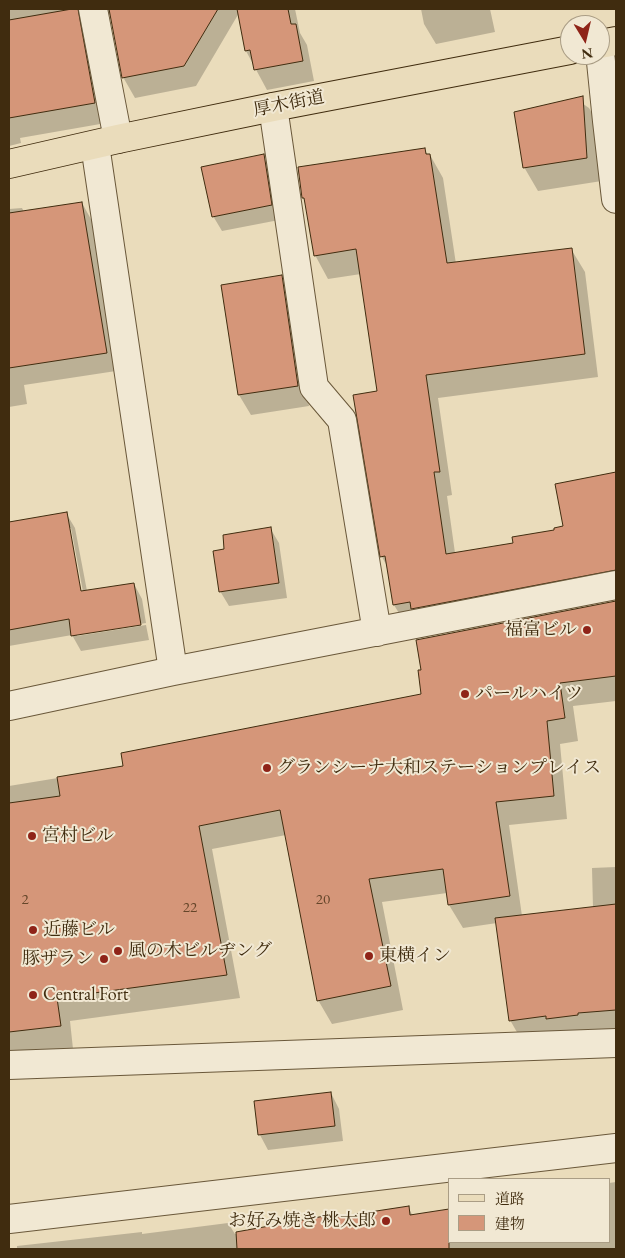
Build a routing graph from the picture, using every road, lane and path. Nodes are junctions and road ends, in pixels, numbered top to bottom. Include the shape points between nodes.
1 (93, 9) edge
2 (560, 52) edge
3 (601, 65) edge
4 (273, 107) junction
5 (107, 142) junction
6 (9, 164) edge
7 (616, 199) edge
8 (616, 586) edge
9 (377, 632) junction
10 (173, 671) junction
11 (9, 706) edge
12 (616, 1043) edge
13 (9, 1065) edge
14 (616, 1148) edge
15 (9, 1219) edge

1 - 5 street
2 - 4 main road, 厚木街道
3 - 7 street
4 - 5 main road, 厚木街道
4 - 9 street via 314,387 342,420
5 - 6 main road, 厚木街道
5 - 10 street
8 - 9 street
9 - 10 street
10 - 11 street
12 - 13 street
14 - 15 street

